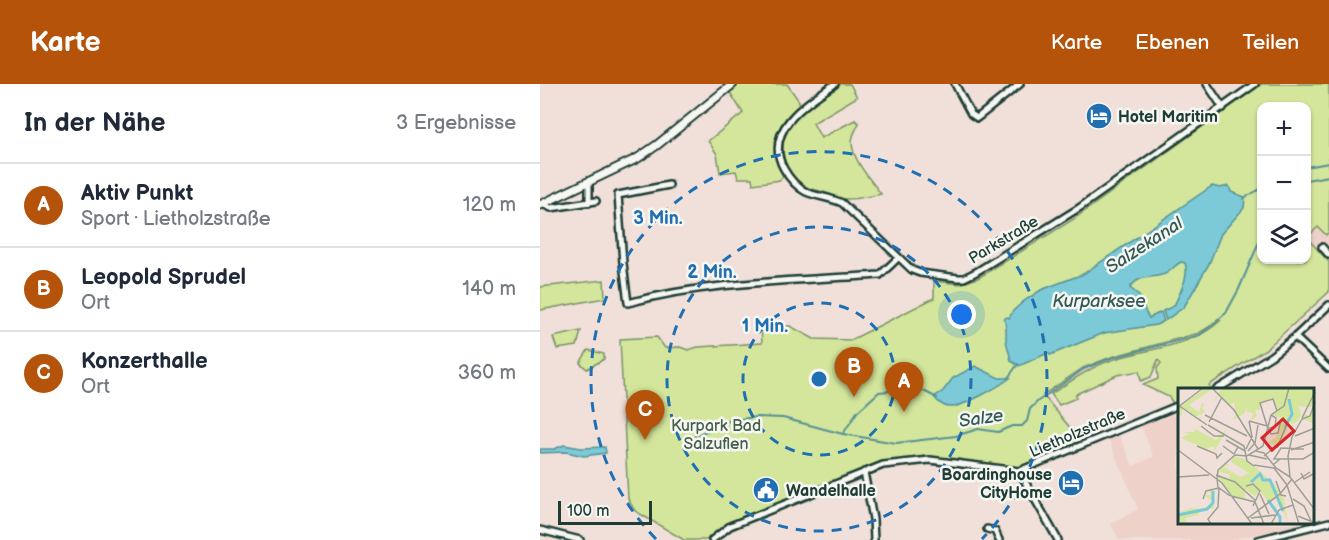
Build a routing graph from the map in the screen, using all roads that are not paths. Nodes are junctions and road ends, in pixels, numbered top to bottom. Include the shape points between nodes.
1 (733, 84) edge
2 (835, 84) edge
3 (955, 84) edge
4 (1020, 84) edge
5 (1207, 84) edge
6 (1255, 84) edge
7 (1224, 108) junction
8 (589, 182) junction
9 (669, 185) dead end
10 (596, 201) dead end
11 (589, 203) junction
12 (541, 204) edge
13 (1322, 247) dead end
14 (1329, 255) edge
15 (898, 258) junction
16 (1329, 305) edge
17 (1295, 337) junction
18 (1329, 369) edge
19 (1219, 388) edge
20 (1178, 405) edge
21 (1019, 471) junction
22 (864, 472) junction
23 (1314, 521) edge
24 (1329, 522) edge
25 (1317, 525) junction
26 (987, 529) dead end
27 (540, 530) edge
28 (580, 540) edge
29 (712, 540) edge
30 (874, 540) edge
31 (999, 540) edge
32 (1058, 540) edge
33 (1258, 540) edge

1 - 8 main road via 657,145
2 - 15 street, Parkstraße via 787,122 780,137 781,164 792,181 806,192 842,203
3 - 4 street via 977,118
5 - 7 street
6 - 7 street, Parkstraße
7 - 15 street, Parkstraße via 1079,208 968,276 951,278 920,273
8 - 11 street
8 - 12 main road
9 - 15 street via 618,195 628,303 709,287 880,275
10 - 11 street
11 - 12 street via 551,208
13 - 14 street
16 - 17 street
17 - 18 street
17 - 19 street
20 - 21 street, Lietholzstraße
21 - 22 street, Lietholzstraße via 920,460
21 - 32 street
22 - 29 street, Lietholzstraße via 730,526
22 - 30 street
23 - 25 street
24 - 25 street
25 - 33 street
26 - 31 street via 995,531
27 - 28 street

